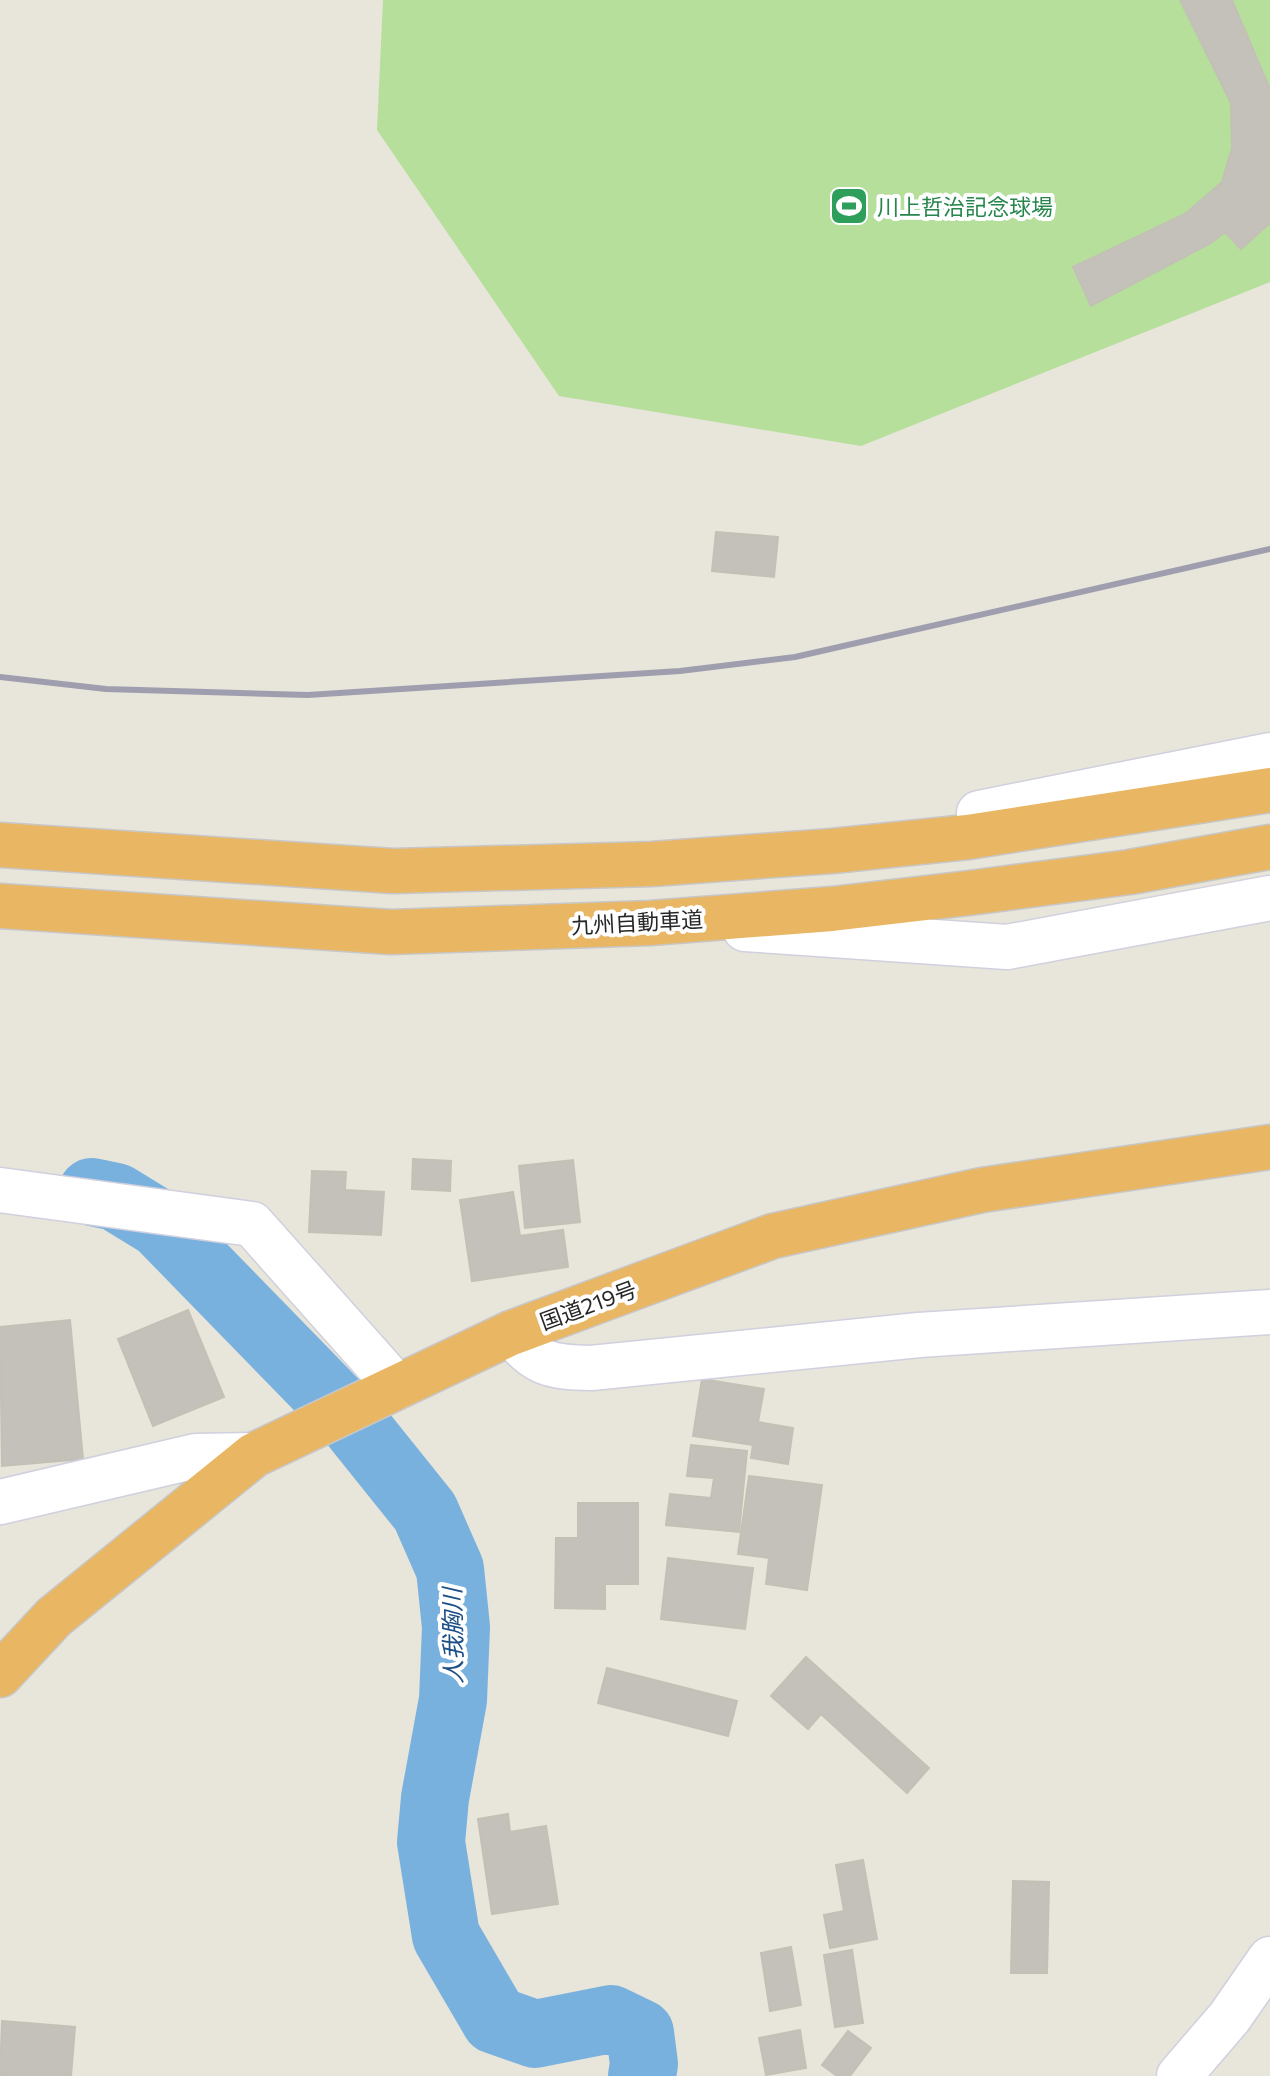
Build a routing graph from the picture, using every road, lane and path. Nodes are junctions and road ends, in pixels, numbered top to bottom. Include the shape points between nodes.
1 (1270, 755) edge
2 (1270, 790) edge
3 (0, 845) edge
4 (1270, 847) edge
5 (652, 864) junction
6 (1270, 898) edge
7 (0, 906) edge
8 (650, 923) junction
9 (1270, 1147) edge
10 (0, 1190) edge
11 (1270, 1312) edge
12 (511, 1333) junction
13 (397, 1387) junction
14 (254, 1455) junction
15 (0, 1502) edge
16 (0, 1675) edge
17 (1270, 1959) edge
18 (1179, 2076) edge

1 - 5 street via 1030,805
2 - 5 highway via 968,837
3 - 5 highway via 393,871
4 - 8 highway, 九州自動車道 via 969,893
6 - 8 street via 1007,947
7 - 8 highway, 九州自動車道 via 391,932
9 - 12 highway, 国道219号 via 982,1190 773,1236
10 - 13 street via 252,1224
11 - 12 street via 919,1335 591,1368 554,1367 529,1355
12 - 13 highway, 国道219号
13 - 14 highway, 国道219号
14 - 15 street via 196,1456
14 - 16 highway, 国道219号 via 54,1617
17 - 18 street

